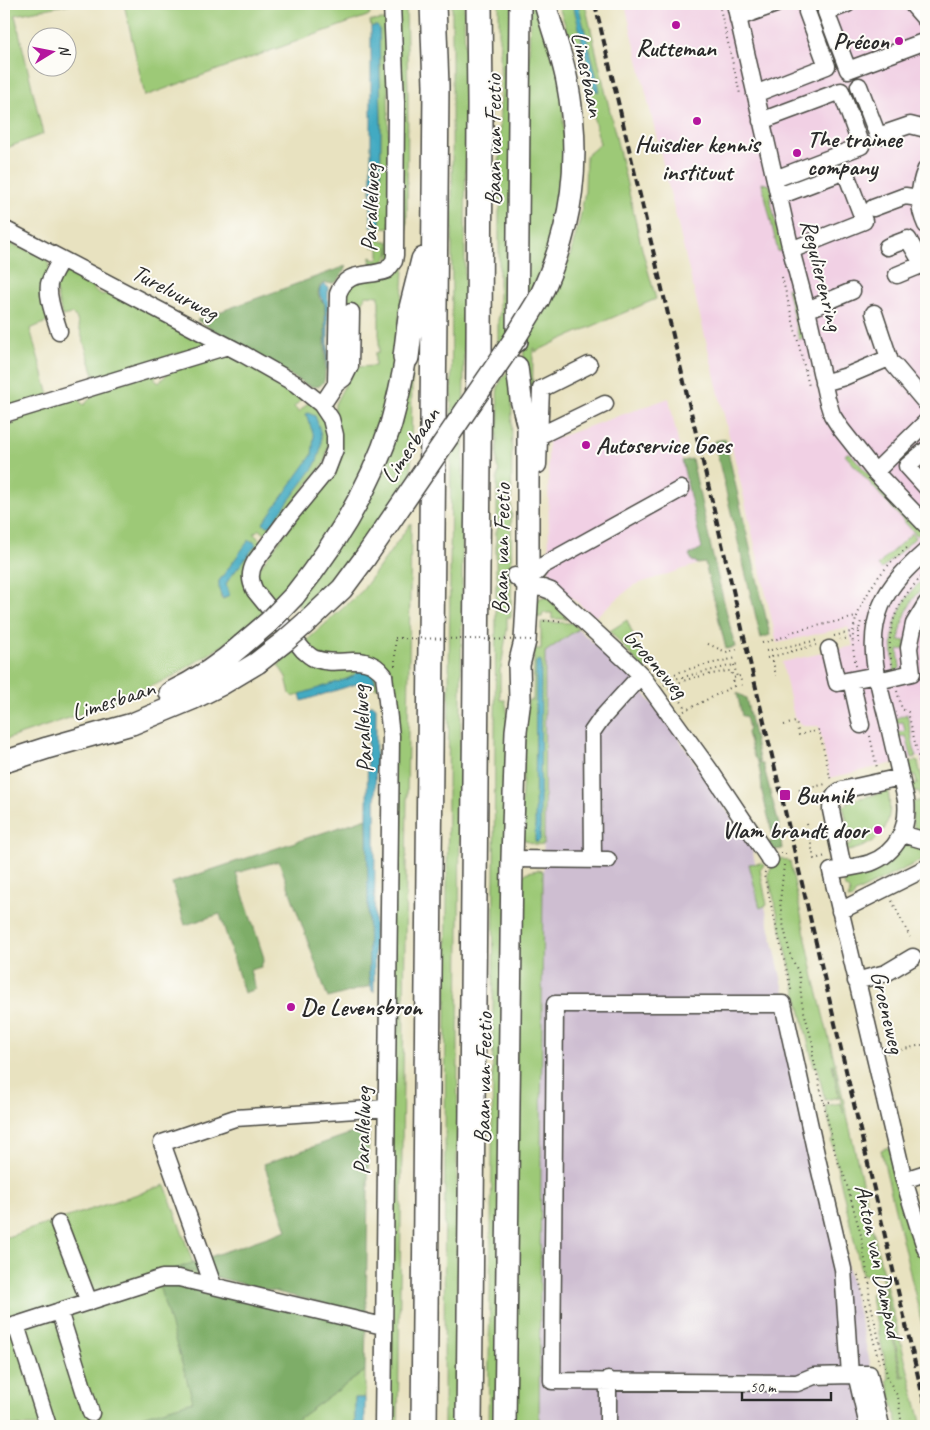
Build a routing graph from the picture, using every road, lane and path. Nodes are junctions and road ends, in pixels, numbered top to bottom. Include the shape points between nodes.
1 (392, 4) edge
2 (433, 4) edge
3 (479, 4) edge
4 (520, 4) edge
5 (545, 4) edge
6 (847, 4) edge
7 (912, 4) edge
8 (766, 6) edge
9 (736, 11) edge
10 (807, 12) dead end
11 (926, 20) edge
12 (926, 41) edge
13 (860, 86) dead end
14 (755, 94) junction
15 (761, 121) junction
16 (926, 129) edge
17 (926, 169) edge
18 (775, 179) junction
19 (779, 196) junction
20 (918, 198) junction
21 (873, 208) dead end
22 (434, 218) junction
23 (926, 224) edge
24 (4, 229) edge
25 (888, 247) dead end
26 (791, 250) junction
27 (61, 259) junction
28 (925, 264) edge
29 (897, 275) dead end
30 (852, 291) dead end
31 (807, 310) junction
32 (351, 312) dead end
33 (874, 313) dead end
34 (59, 331) dead end
35 (228, 346) junction
36 (406, 357) joint
37 (590, 365) dead end
38 (894, 365) dead end
39 (823, 383) junction
40 (336, 384) junction
41 (926, 403) edge
42 (321, 404) junction
43 (604, 404) dead end
44 (4, 414) edge
45 (926, 422) edge
46 (539, 436) junction
47 (926, 450) edge
48 (907, 466) junction
49 (881, 477) junction
50 (926, 487) edge
51 (681, 489) dead end
52 (926, 525) edge
53 (926, 552) edge
54 (529, 581) junction
55 (926, 604) edge
56 (856, 616) dead end
57 (859, 630) dead end
58 (853, 637) dead end
59 (535, 640) dead end
60 (828, 642) junction
61 (762, 643) dead end
62 (708, 644) dead end
63 (738, 649) dead end
64 (766, 651) dead end
65 (772, 656) junction
66 (736, 658) dead end
67 (767, 658) dead end
68 (738, 664) dead end
69 (734, 665) junction
70 (395, 673) dead end
71 (641, 675) junction
72 (776, 676) dead end
73 (737, 677) junction
74 (733, 678) junction
75 (878, 678) junction
76 (851, 680) junction
77 (657, 684) dead end
78 (742, 686) dead end
79 (661, 688) dead end
80 (671, 688) dead end
81 (679, 714) dead end
82 (784, 725) dead end
83 (861, 725) dead end
84 (47, 748) junction
85 (4, 762) edge
86 (901, 777) junction
87 (806, 789) dead end
88 (799, 790) dead end
89 (835, 795) junction
90 (807, 824) dead end
91 (902, 834) junction
92 (926, 841) edge
93 (786, 852) dead end
94 (512, 858) junction
95 (770, 860) dead end
96 (926, 868) edge
97 (837, 870) junction
98 (886, 888) junction
99 (840, 911) junction
100 (910, 937) dead end
101 (913, 957) dead end
102 (856, 981) junction
103 (920, 986) dead end
104 (926, 998) edge
105 (926, 1044) edge
106 (874, 1056) junction
107 (832, 1101) dead end
108 (824, 1103) junction
109 (386, 1108) junction
110 (926, 1173) edge
111 (904, 1180) junction
112 (59, 1224) dead end
113 (926, 1250) edge
114 (213, 1286) junction
115 (88, 1302) junction
116 (59, 1311) junction
117 (383, 1326) junction
118 (10, 1327) edge
119 (853, 1374) junction
120 (608, 1380) junction
121 (91, 1413) dead end
122 (48, 1426) edge
123 (383, 1426) edge
124 (424, 1426) edge
125 (469, 1426) edge
126 (506, 1426) edge
127 (608, 1426) edge
128 (868, 1426) edge
129 (881, 1426) edge
130 (902, 1426) edge

1 - 40 street, Parallelweg via 396,102 394,261 387,270 348,278 341,285 338,294
2 - 22 highway via 436,86
3 - 125 highway via 480,352
4 - 54 main road, Baan van Fectio via 517,367 528,427
5 - 84 main road, Limesbaan, bridge via 566,79 574,133 571,202 550,276 512,343 342,590 286,641 222,684 192,699 132,724
6 - 12 street via 826,12 848,70
7 - 11 street
8 - 9 street via 745,14
9 - 14 street, Regulierenring
10 - 14 street via 827,66
13 - 16 street via 878,136 910,125
14 - 15 street, Regulierenring
15 - 18 street, Regulierenring
15 - 18 street via 841,91 861,146
17 - 20 street
18 - 19 street, Regulierenring
19 - 26 street, Regulierenring
19 - 26 street via 845,171 864,221
20 - 21 street via 905,196
20 - 23 street
22 - 36 highway via 412,308
22 - 124 highway
24 - 27 street, Tureluurweg
25 - 28 street via 908,239
26 - 31 street, Regulierenring
27 - 34 street via 49,284
27 - 35 street, Tureluurweg
28 - 29 street
30 - 31 street
31 - 39 street, Regulierenring
32 - 40 street via 350,366 344,378
33 - 39 street via 889,358
35 - 42 street, Tureluurweg via 296,384
35 - 44 street
36 - 84 main road, Limesbaan, bridge via 390,424 368,481 326,554 294,596 225,661 193,683
37 - 46 street via 541,389
38 - 41 street
39 - 49 street, Regulierenring via 832,415
40 - 42 street
42 - 109 street, Parallelweg via 331,419 335,435 335,449 327,470 254,562 251,584 312,658 370,663 384,675 391,736
43 - 46 street
45 - 49 street
46 - 54 street
47 - 48 street
48 - 49 street
48 - 50 street
49 - 52 street, Regulierenring
51 - 54 street via 542,566
53 - 75 street via 897,579 880,608 873,645
54 - 71 street, Groeneweg via 551,590
54 - 94 main road, Baan van Fectio via 525,641 519,665
55 - 75 street via 914,624 908,648 912,673
56 - 61 path via 791,632
57 - 60 path
58 - 60 path
59 - 70 path, bridge via 395,638
60 - 64 path
60 - 65 path
60 - 76 street via 837,683
62 - 63 path via 726,652
65 - 67 path
65 - 72 path
66 - 77 path via 673,674
68 - 69 path
69 - 73 path
69 - 79 path via 674,679
71 - 94 street via 592,732 601,860
71 - 95 street, Groeneweg via 709,768
73 - 74 path
73 - 78 path via 740,676
74 - 80 path via 728,671 691,679
74 - 81 path via 734,686
75 - 76 street
75 - 86 street
76 - 83 street
82 - 89 path via 796,722 799,734 819,730
84 - 85 main road, Limesbaan
86 - 89 street via 842,790
86 - 91 street via 907,809
87 - 88 path
89 - 97 street, Groeneweg via 831,810
90 - 97 path via 814,859 828,856
91 - 92 street
91 - 97 street via 896,845 877,860
93 - 108 path, Anton van Dampad via 780,902 782,919 790,954 799,974 802,1004
94 - 126 main road, Baan van Fectio
96 - 98 street
97 - 99 street, Groeneweg
98 - 99 street
98 - 100 path
99 - 102 street, Groeneweg
101 - 102 street via 886,973
102 - 106 street, Groeneweg
103 - 104 path
105 - 106 path
106 - 111 street, Groeneweg
107 - 108 path
108 - 130 path, Anton van Dampad via 836,1157 861,1235 869,1296 888,1380 898,1397
109 - 114 street via 235,1118 162,1143
109 - 117 street, Parallelweg
110 - 111 street
111 - 113 street, Groeneweg
112 - 115 street
114 - 115 street via 179,1278 162,1278
114 - 117 street
115 - 116 street
116 - 118 street
116 - 121 street
117 - 123 street, Parallelweg
118 - 122 street
119 - 120 street via 814,1376 797,1383
119 - 120 street via 844,1268 783,1004 555,1004 552,1381
119 - 128 street
119 - 129 street via 869,1374
120 - 127 street

